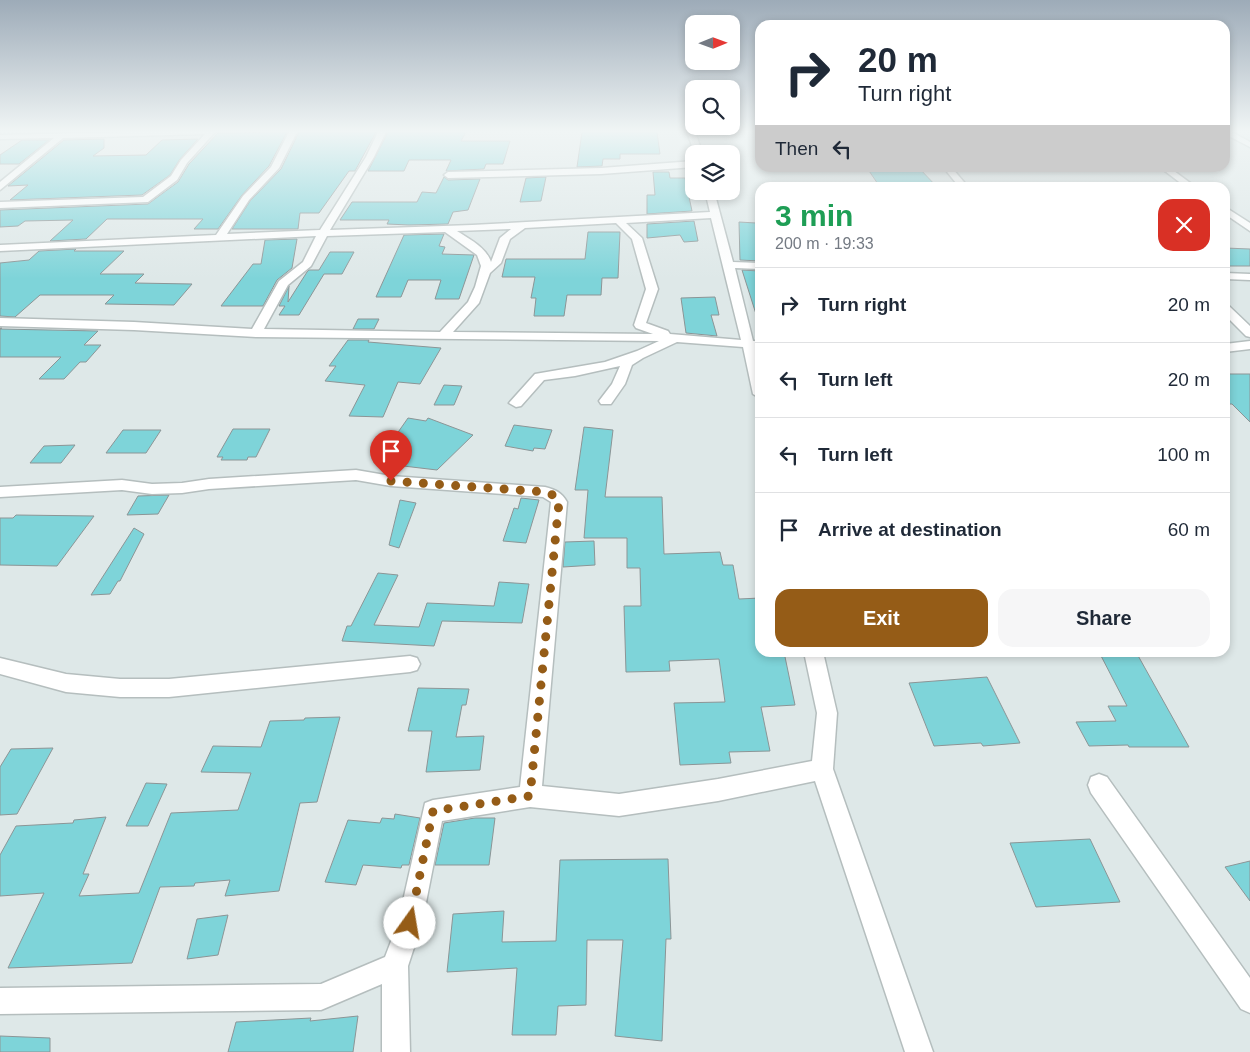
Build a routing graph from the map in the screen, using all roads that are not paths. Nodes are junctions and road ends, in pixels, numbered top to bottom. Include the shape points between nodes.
1 (170, 181) edge
2 (262, 181) edge
3 (355, 181) edge
4 (712, 200) edge
5 (0, 205) edge
6 (1230, 214) edge
7 (716, 215) junction
8 (619, 221) junction
9 (523, 225) junction
10 (1250, 228) edge
11 (447, 229) junction
12 (323, 233) junction
13 (220, 238) junction
14 (0, 248) edge
15 (727, 264) junction
16 (755, 266) edge
17 (485, 272) junction
18 (1230, 276) edge
19 (1250, 278) edge
20 (1230, 313) edge
21 (0, 322) edge
22 (256, 333) junction
23 (1250, 333) edge
24 (443, 335) junction
25 (675, 338) junction
26 (754, 344) edge
27 (1250, 345) edge
28 (1230, 347) edge
29 (640, 355) junction
30 (606, 401) dead end
31 (516, 403) dead end
32 (0, 492) edge
33 (814, 657) edge
34 (410, 664) dead end
35 (0, 666) edge
36 (822, 769) junction
37 (1099, 785) dead end
38 (530, 796) junction
39 (395, 966) junction
40 (1250, 1000) edge
41 (1, 1002) edge
42 (396, 1052) edge
43 (919, 1052) edge

1 - 5 street via 145,200
2 - 13 street via 246,198
3 - 12 street
4 - 7 street
6 - 10 street
7 - 8 street
7 - 15 street
8 - 9 street
8 - 25 street via 637,238 652,289 640,325
9 - 11 street
9 - 17 street via 505,238 496,263
11 - 12 street
11 - 17 street via 484,257
12 - 13 street
12 - 22 street via 307,264 283,283
13 - 14 street
15 - 16 street
15 - 26 street
17 - 24 street via 475,303
18 - 19 street
20 - 23 street
21 - 22 street
22 - 24 street
24 - 25 street
25 - 26 street
25 - 29 street
27 - 28 street
29 - 30 street via 627,364
29 - 31 street via 579,372 540,376
32 - 38 street via 122,486 182,488 356,475 391,481 546,492 555,496 559,502
33 - 36 street via 827,713
34 - 35 street via 169,688 66,683
36 - 38 street via 718,790 619,805
36 - 43 street
37 - 40 street
38 - 39 street via 433,811 410,923
39 - 41 street via 321,997
39 - 42 street

